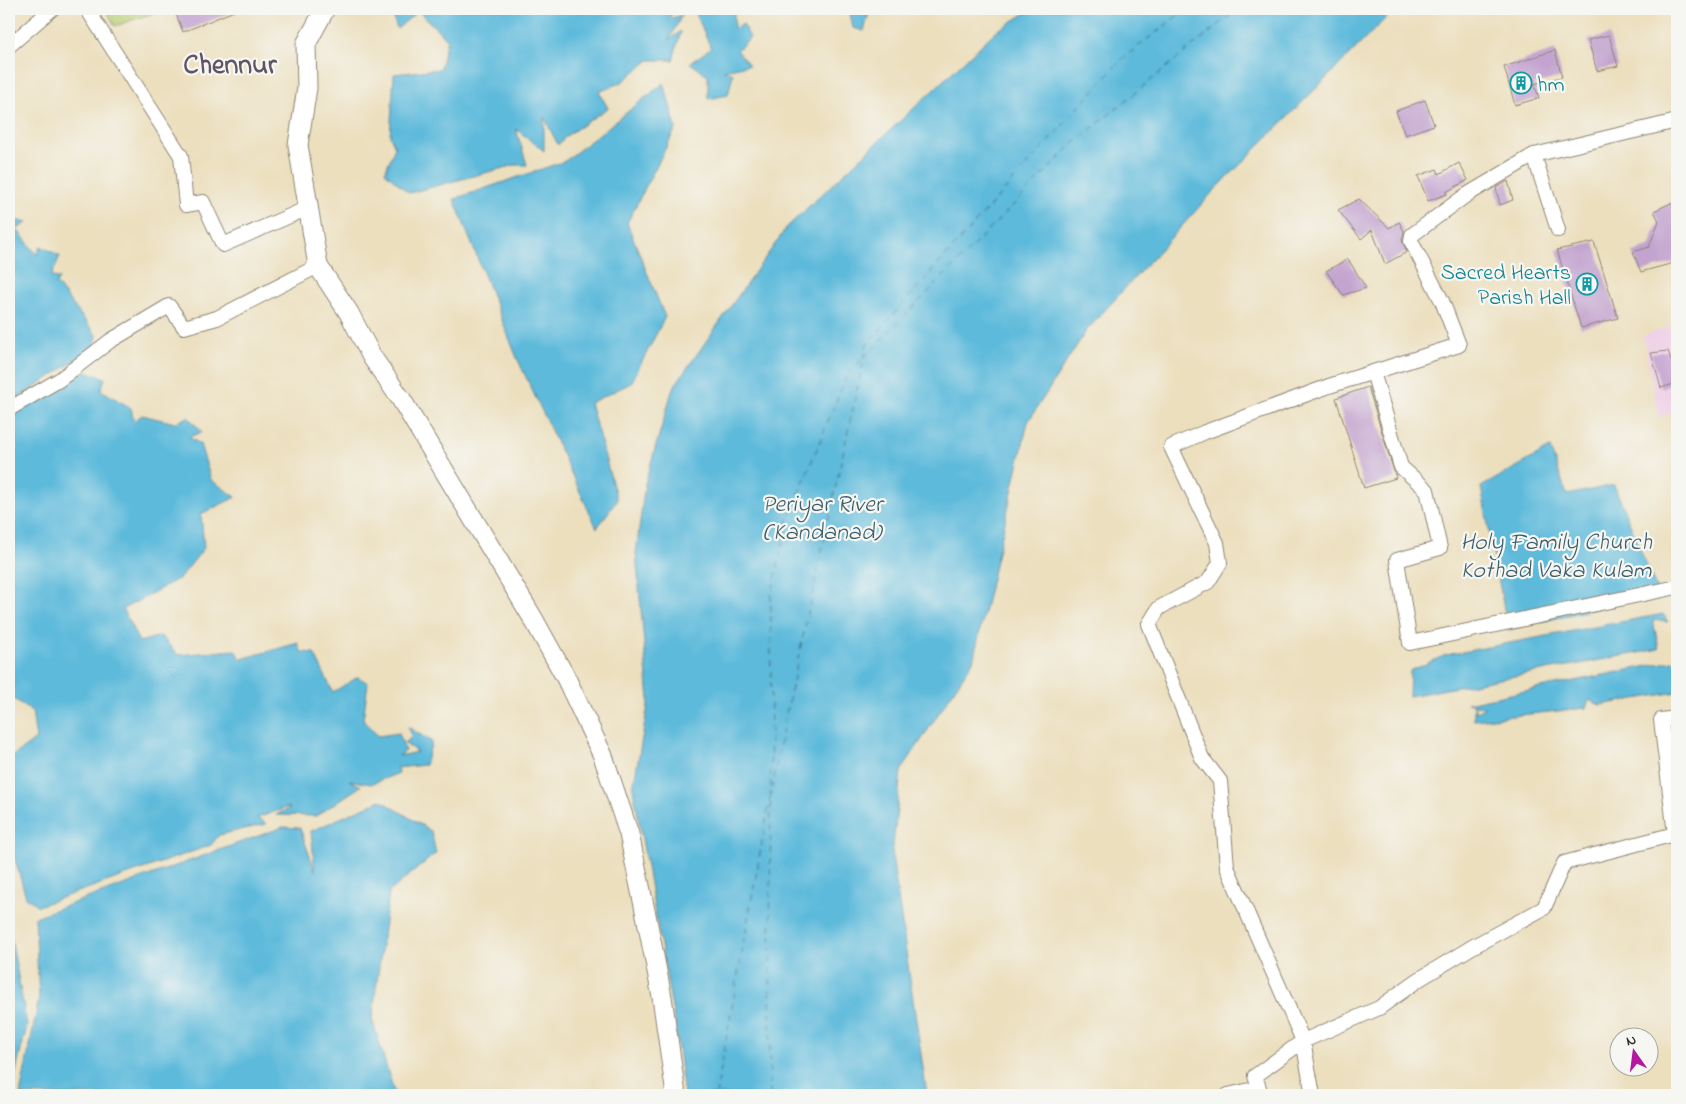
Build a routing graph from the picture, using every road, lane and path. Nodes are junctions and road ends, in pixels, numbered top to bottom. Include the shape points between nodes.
1 (52, 9) edge
2 (87, 9) edge
3 (325, 9) edge
4 (9, 46) edge
5 (1677, 121) edge
6 (1534, 155) junction
7 (308, 208) junction
8 (1558, 230) dead end
9 (318, 266) junction
10 (1373, 372) junction
11 (9, 409) edge
12 (1677, 587) edge
13 (1677, 718) edge
14 (1303, 1040) junction
15 (676, 1095) edge
16 (1228, 1095) edge
17 (1314, 1095) edge

1 - 4 street
2 - 7 street via 181,156 186,204 203,202 223,245
3 - 7 street via 306,44 307,88 298,146
5 - 6 street
6 - 8 street
6 - 10 street via 1465,196 1412,235 1411,241 1442,301 1459,345
7 - 9 street
9 - 11 street via 217,318 184,327 168,306 110,341 59,380
9 - 15 street via 534,620 603,756 629,834 662,997
10 - 12 street via 1401,467 1427,490 1440,548 1397,560 1410,643
10 - 14 street via 1171,447 1217,543 1220,563 1208,582 1158,608 1150,624 1202,758 1220,781 1226,867
13 - 14 street via 1660,720 1675,834 1564,863 1544,908 1456,956 1379,1008
14 - 16 street via 1255,1076 1259,1088
14 - 17 street

